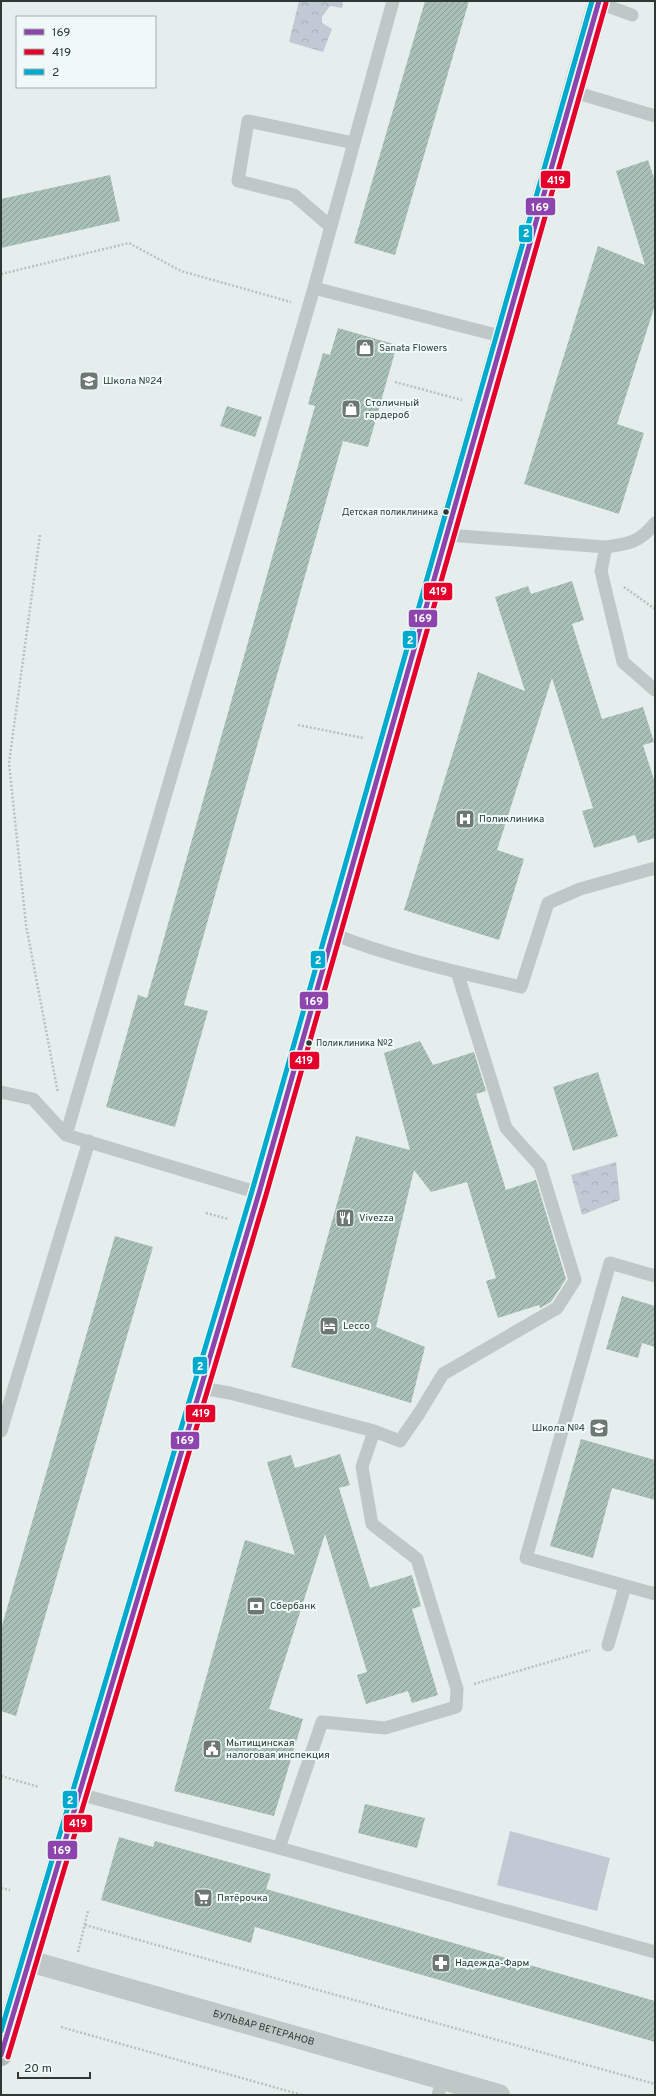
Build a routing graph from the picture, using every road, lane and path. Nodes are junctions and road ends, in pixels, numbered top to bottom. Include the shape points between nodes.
1 (393, 1) edge
2 (599, 2) edge
3 (632, 15) dead end
4 (574, 92) junction
5 (655, 116) edge
6 (354, 143) junction
7 (331, 227) junction
8 (1, 274) edge
9 (314, 288) junction
10 (309, 306) junction
11 (504, 337) junction
12 (395, 382) dead end
13 (463, 400) dead end
14 (655, 523) edge
15 (40, 535) dead end
16 (447, 535) junction
17 (650, 537) edge
18 (606, 547) junction
19 (601, 571) junction
20 (655, 608) edge
21 (655, 690) edge
22 (298, 725) dead end
23 (362, 738) dead end
24 (655, 868) edge
25 (333, 934) junction
26 (457, 972) junction
27 (1, 1092) edge
28 (59, 1096) dead end
29 (66, 1135) junction
30 (89, 1141) junction
31 (259, 1194) junction
32 (206, 1213) dead end
33 (228, 1219) dead end
34 (655, 1276) edge
35 (201, 1388) junction
36 (1, 1430) edge
37 (374, 1431) junction
38 (625, 1586) junction
39 (655, 1594) edge
40 (608, 1645) joint
41 (457, 1690) junction
42 (1, 1776) edge
43 (39, 1788) dead end
44 (79, 1794) junction
45 (279, 1848) junction
46 (1, 1888) edge
47 (10, 1890) dead end
48 (85, 1925) dead end
49 (655, 1952) edge
50 (29, 1961) junction
51 (61, 2027) dead end
52 (1, 2055) edge
53 (655, 2084) edge
54 (440, 2087) edge
55 (302, 2095) edge
56 (499, 2095) edge

1 - 6 lane
2 - 3 lane
2 - 4 street
4 - 5 lane
4 - 11 street
6 - 7 lane
6 - 7 lane via 248,120 238,181 294,195
7 - 9 lane
8 - 10 path via 129,243 181,271
9 - 10 lane
9 - 11 lane
10 - 29 lane
11 - 16 street
12 - 13 path
14 - 17 lane
15 - 28 path via 9,763 26,925
16 - 18 lane
16 - 25 street
17 - 18 lane
18 - 19 lane
19 - 20 path
19 - 21 lane via 623,662
22 - 23 path
24 - 26 lane via 580,889 548,903 521,987
25 - 26 lane via 358,944
25 - 31 street
26 - 37 lane via 506,1128 540,1166 575,1280 557,1308 443,1374 400,1441
27 - 29 lane via 33,1099
29 - 30 lane
30 - 31 lane
30 - 36 lane
31 - 35 street
32 - 33 path
34 - 38 lane via 610,1263 526,1558
35 - 37 lane via 230,1393
35 - 44 street
37 - 41 lane via 362,1467 372,1524 417,1559
38 - 39 lane
38 - 40 lane
40 - 41 path via 499,1675
41 - 45 lane via 456,1707 385,1728 322,1722
42 - 43 path
44 - 45 lane
44 - 50 street
45 - 49 lane
46 - 47 path
48 - 53 path
50 - 52 street
50 - 54 street, БУЛЬВАР ВЕТЕРАНОВ
51 - 55 path
54 - 56 street, БУЛЬВАР ВЕТЕРАНОВ

